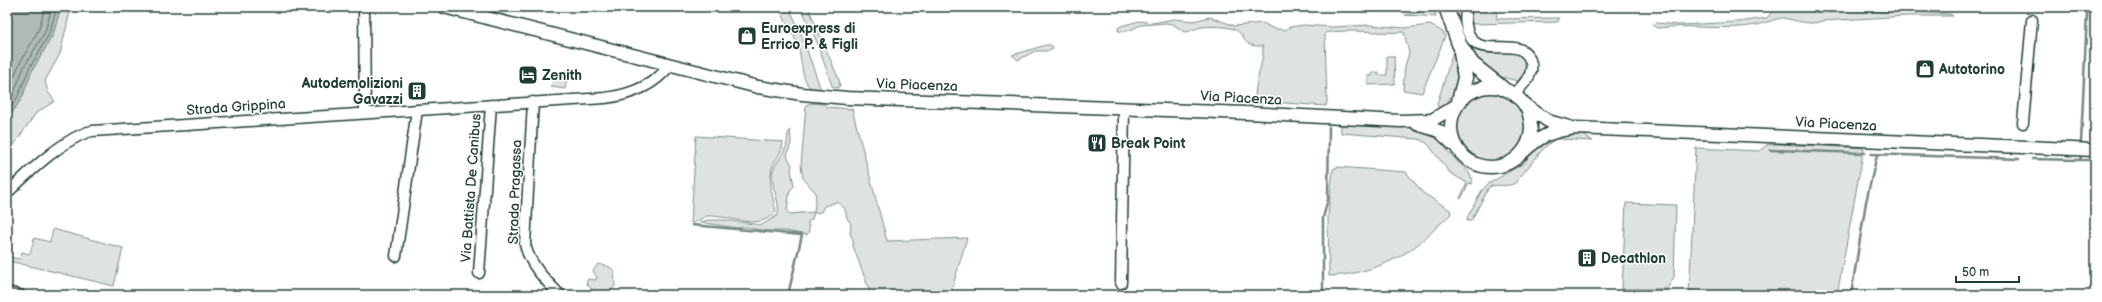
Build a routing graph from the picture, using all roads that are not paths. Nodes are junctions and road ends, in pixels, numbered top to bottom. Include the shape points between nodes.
1 (364, 7) edge
2 (444, 7) edge
3 (1467, 7) edge
4 (1445, 9) edge
5 (2032, 20) dead end
6 (1457, 39) junction
7 (670, 65) junction
8 (1508, 91) junction
9 (533, 102) junction
10 (1458, 103) junction
11 (491, 105) junction
12 (1525, 105) junction
13 (1124, 109) junction
14 (416, 110) junction
15 (365, 113) junction
16 (1400, 121) junction
17 (2023, 123) dead end
18 (1576, 128) junction
19 (1455, 146) junction
20 (2095, 150) edge
21 (1521, 154) junction
22 (7, 193) edge
23 (396, 256) dead end
24 (479, 273) dead end
25 (1121, 282) dead end
26 (7, 292) edge
27 (20, 295) edge
28 (560, 295) edge

1 - 15 street
2 - 7 main road, Via Piacenza
3 - 8 street via 1464,16 1466,23 1470,35 1478,45 1521,50 1530,58 1531,74
4 - 6 highway
5 - 17 street
6 - 8 highway via 1478,71
6 - 10 highway via 1465,78
7 - 9 street, Strada Grippina via 653,81 623,96
7 - 13 main road, Via Piacenza via 758,87 802,94
8 - 10 main road via 1490,86 1479,88 1468,93
8 - 12 main road
9 - 11 street, Strada Grippina
9 - 28 street, Strada Pragassa via 524,244 534,264
10 - 16 main road, Via Piacenza via 1432,120
10 - 19 main road via 1450,125
11 - 14 street, Strada Grippina
11 - 24 street, Via Battista De Canibus
12 - 18 main road via 1548,121
12 - 21 main road via 1531,126 1529,141
13 - 16 main road, Via Piacenza
13 - 25 street
14 - 15 street, Strada Grippina
14 - 23 street
15 - 22 street, Strada Grippina via 92,130 80,134 62,146
16 - 19 main road, Via Piacenza via 1431,128 1443,134
18 - 20 main road, Via Piacenza
18 - 21 main road via 1549,133
19 - 21 main road via 1469,162 1488,167 1507,164
26 - 27 street

